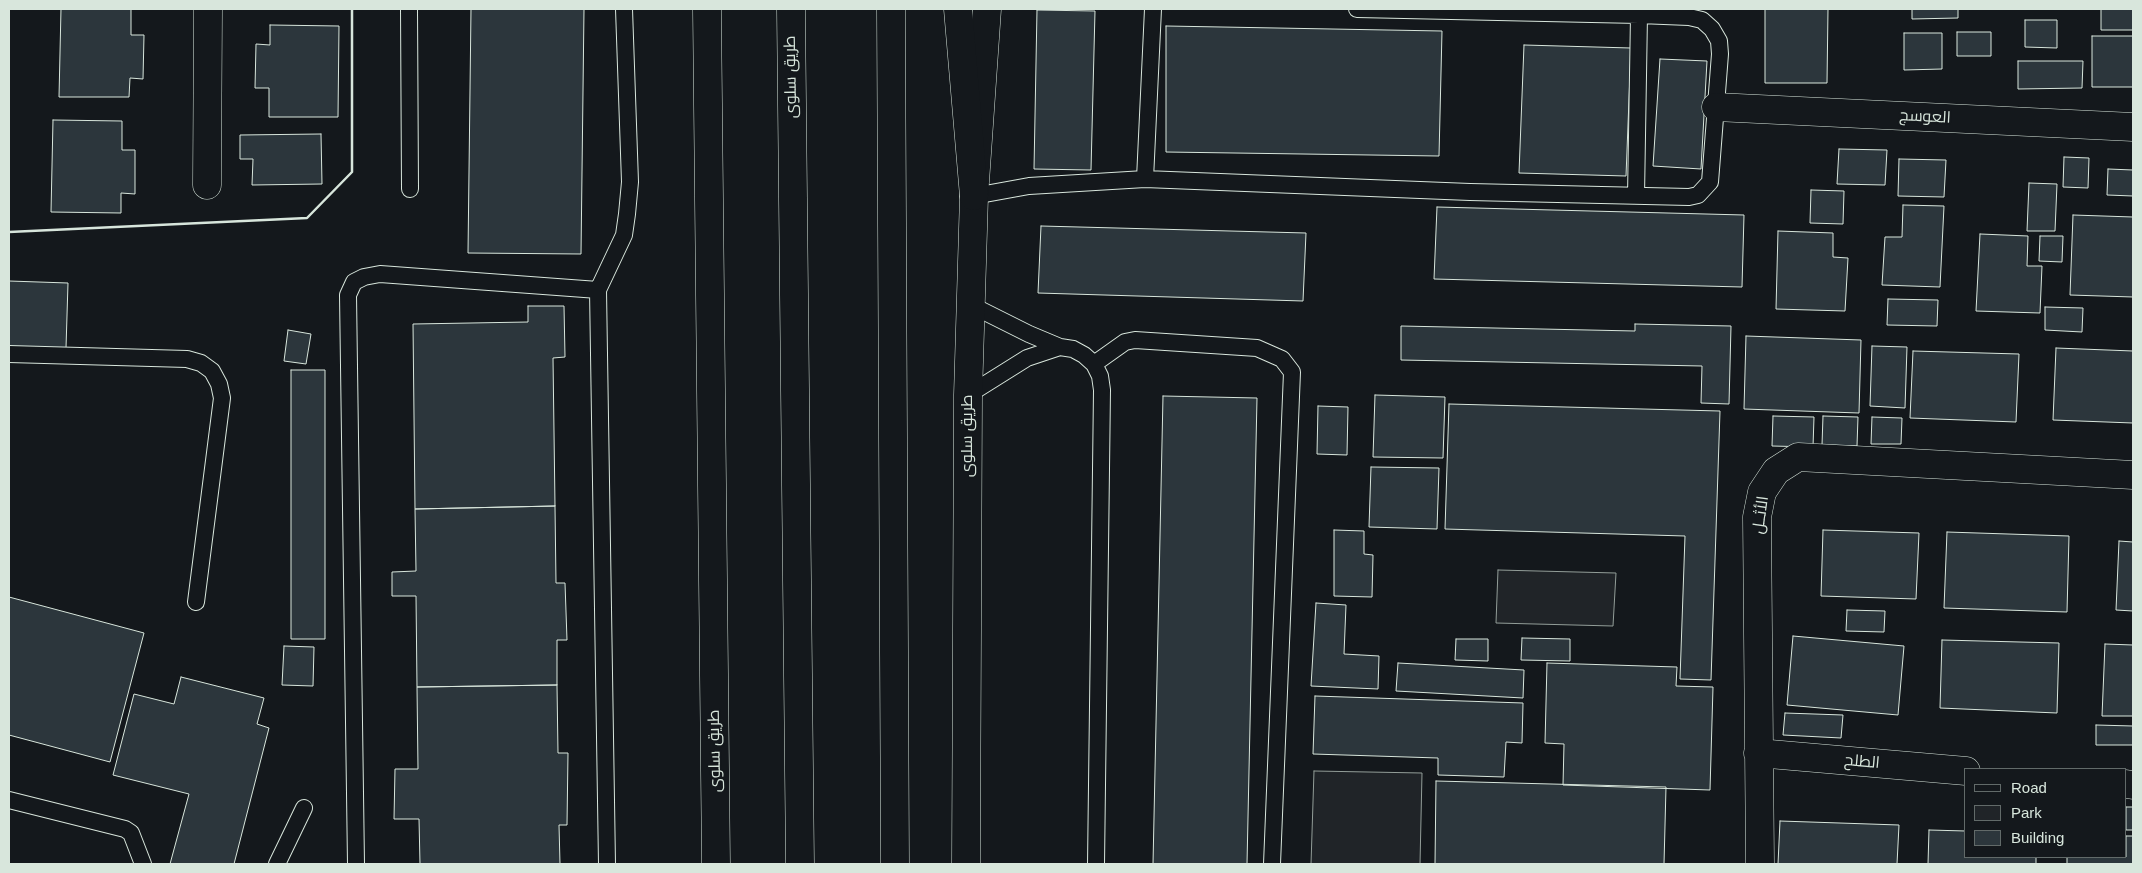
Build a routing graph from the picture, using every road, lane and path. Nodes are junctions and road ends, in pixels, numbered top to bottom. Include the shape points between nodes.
1 (208, 9) edge
2 (410, 9) edge
3 (624, 9) edge
4 (708, 9) edge
5 (790, 9) edge
6 (891, 9) edge
7 (958, 9) edge
8 (986, 9) edge
9 (1153, 9) edge
10 (1357, 9) edge
11 (1639, 15) junction
12 (1716, 108) junction
13 (2133, 126) edge
14 (1145, 179) junction
15 (206, 185) dead end
16 (410, 189) dead end
17 (974, 196) junction
18 (1636, 196) junction
19 (598, 290) junction
20 (971, 305) junction
21 (1060, 347) junction
22 (9, 354) edge
23 (1094, 364) junction
24 (968, 395) junction
25 (2133, 475) edge
26 (196, 602) dead end
27 (1758, 753) junction
28 (1964, 770) edge
29 (9, 800) edge
30 (304, 808) dead end
31 (143, 864) edge
32 (277, 864) edge
33 (356, 864) edge
34 (608, 864) edge
35 (716, 864) edge
36 (800, 864) edge
37 (895, 864) edge
38 (966, 864) edge
39 (1096, 864) edge
40 (1272, 864) edge
41 (1760, 864) edge

1 - 15 main road
2 - 16 lane
3 - 19 lane via 630,182 624,235
4 - 35 main road, طريق سلوى
5 - 36 main road, طريق سلوى
6 - 37 main road
7 - 17 main road
8 - 17 main road, طريق سلوى
9 - 14 lane
10 - 11 lane
11 - 12 lane via 1689,17 1702,20 1712,28 1719,41 1720,54
11 - 18 lane
12 - 13 main road, العوسج
12 - 18 lane via 1712,173 1705,189 1690,197
14 - 17 lane via 1029,186
14 - 18 lane
17 - 20 main road, طريق سلوى
19 - 33 lane via 380,274 354,282 348,295
19 - 34 lane
20 - 21 lane
20 - 24 main road, طريق سلوى
21 - 23 lane via 1072,348
21 - 24 lane via 1028,358
22 - 26 lane via 187,358 212,371 222,398
23 - 39 lane via 1102,390
23 - 40 lane via 1125,342 1135,340 1257,348 1282,358 1292,372
24 - 38 main road, طريق سلوى
25 - 27 main road, الأثــل via 1798,457 1776,471 1762,492 1757,517
27 - 28 main road, الطلح
27 - 41 main road, الأثــل
29 - 31 lane via 126,829
30 - 32 lane

